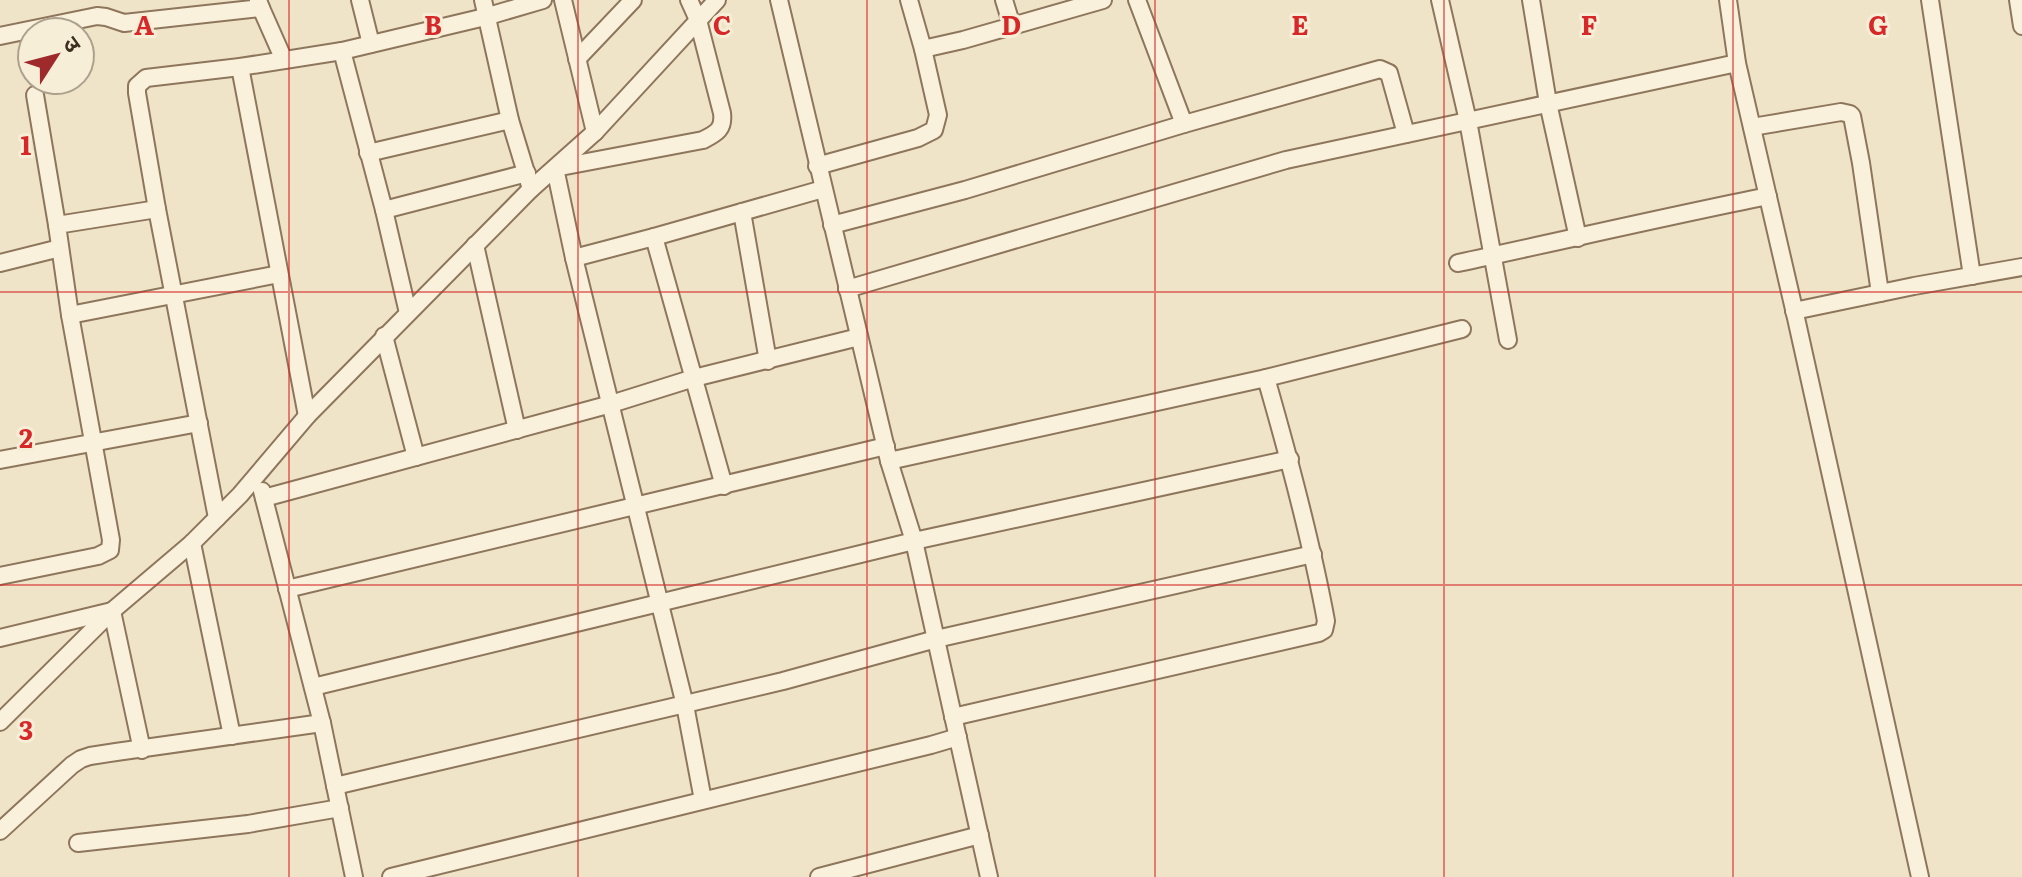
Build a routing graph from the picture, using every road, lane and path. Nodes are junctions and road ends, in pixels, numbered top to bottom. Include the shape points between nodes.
1 (360, 0) edge
2 (543, 0) edge
3 (563, 0) edge
4 (633, 0) edge
5 (689, 0) edge
6 (717, 0) edge
7 (779, 0) edge
8 (909, 0) edge
9 (1004, 0) edge
10 (1137, 0) edge
11 (1440, 0) edge
12 (1531, 0) edge
13 (1728, 0) edge
14 (1930, 0) edge
15 (2018, 0) edge
16 (1097, 1) edge
17 (259, 4) edge
18 (484, 8) edge
19 (698, 20) junction
20 (1012, 26) junction
21 (2022, 26) edge
22 (0, 36) edge
23 (371, 44) junction
24 (923, 49) junction
25 (342, 51) junction
26 (577, 59) junction
27 (284, 60) junction
28 (1737, 63) junction
29 (240, 67) junction
30 (35, 96) edge
31 (1548, 103) junction
32 (510, 120) junction
33 (1468, 121) junction
34 (1184, 124) junction
35 (1752, 127) junction
36 (595, 132) junction
37 (1406, 134) junction
38 (368, 153) junction
39 (817, 166) junction
40 (555, 168) junction
41 (529, 181) junction
42 (823, 189) junction
43 (1768, 196) junction
44 (157, 209) junction
45 (384, 210) junction
46 (742, 212) junction
47 (57, 225) junction
48 (832, 225) junction
49 (654, 237) junction
50 (1578, 238) junction
51 (475, 245) junction
52 (60, 248) junction
53 (1492, 256) junction
54 (574, 258) junction
55 (0, 263) edge
56 (1458, 263) dead end
57 (2022, 267) edge
58 (279, 274) junction
59 (1972, 276) junction
60 (847, 289) junction
61 (1880, 293) junction
62 (174, 294) junction
63 (1794, 311) junction
64 (408, 313) junction
65 (70, 315) junction
66 (1462, 329) dead end
67 (384, 336) junction
68 (859, 337) junction
69 (1508, 340) dead end
70 (768, 361) junction
71 (694, 378) junction
72 (1266, 378) junction
73 (611, 404) junction
74 (307, 416) junction
75 (199, 423) junction
76 (517, 430) junction
77 (94, 443) junction
78 (887, 454) junction
79 (416, 457) junction
80 (1290, 459) junction
81 (0, 460) edge
82 (258, 474) junction
83 (724, 486) junction
84 (264, 498) junction
85 (635, 507) junction
86 (217, 518) junction
87 (914, 541) junction
88 (192, 543) junction
89 (1313, 554) junction
90 (0, 576) edge
91 (287, 589) junction
92 (659, 603) junction
93 (112, 611) junction
94 (0, 638) edge
95 (936, 639) junction
96 (313, 687) junction
97 (685, 705) junction
98 (953, 717) junction
99 (0, 722) edge
100 (322, 723) junction
101 (232, 736) junction
102 (958, 737) junction
103 (142, 750) junction
104 (335, 786) junction
105 (703, 800) junction
106 (340, 808) junction
107 (0, 831) edge
108 (980, 835) junction
109 (78, 843) dead end
110 (354, 877) edge
111 (391, 877) edge
112 (819, 877) edge
113 (989, 877) edge
114 (1920, 877) edge

1 - 23 street
2 - 18 street
3 - 26 street
4 - 26 street
5 - 19 street
6 - 19 street
7 - 39 street
8 - 24 street
9 - 20 street
10 - 34 street
11 - 33 street
12 - 31 street
13 - 28 street
14 - 59 street
15 - 21 street
16 - 20 street
17 - 22 street via 124,23 97,16
17 - 27 street
18 - 23 street
18 - 32 street
19 - 36 street
19 - 40 street via 722,113 719,131 703,140
20 - 24 street
23 - 25 street
24 - 39 street via 938,115 934,130
25 - 27 street
25 - 38 street
26 - 36 street
27 - 29 street
28 - 31 street
28 - 35 street
29 - 44 street via 146,78 137,86
29 - 58 street
30 - 47 street
31 - 33 street
31 - 50 street
32 - 38 street
32 - 41 street
33 - 37 street
33 - 53 street
34 - 37 street via 1383,69 1391,77
34 - 48 street
35 - 43 street
35 - 61 street via 1841,112 1852,116
36 - 40 street
37 - 60 street via 1286,160
38 - 45 street
39 - 42 street
40 - 41 street
40 - 54 street
41 - 45 street
41 - 51 street
42 - 46 street
42 - 48 street
43 - 50 street
43 - 63 street
44 - 47 street
44 - 62 street
45 - 64 street
46 - 49 street
46 - 70 street
47 - 52 street
48 - 60 street
49 - 54 street
49 - 71 street
50 - 53 street
51 - 64 street
51 - 76 street
52 - 55 street
52 - 65 street
53 - 56 street
53 - 69 street
54 - 73 street
57 - 59 street
58 - 62 street
58 - 74 street
59 - 61 street
60 - 68 street
61 - 63 street
62 - 65 street
62 - 75 street
63 - 114 street
64 - 67 street
65 - 77 street
66 - 72 street
67 - 74 street
67 - 79 street
68 - 70 street
68 - 78 street
70 - 71 street
71 - 73 street
71 - 83 street
72 - 78 street
72 - 80 street
73 - 76 street
73 - 85 street
74 - 82 street
75 - 77 street
75 - 86 street
76 - 79 street
77 - 81 street
77 - 90 street via 110,550
78 - 83 street
78 - 87 street
79 - 84 street
80 - 87 street
80 - 89 street
82 - 84 street
82 - 86 street
83 - 85 street
84 - 91 street
85 - 91 street
85 - 92 street
86 - 88 street
87 - 92 street
87 - 95 street
88 - 93 street
88 - 101 street
89 - 95 street
89 - 98 street via 1326,621 1319,633
91 - 96 street
92 - 96 street
92 - 97 street
93 - 94 street
93 - 99 street
93 - 103 street
95 - 97 street
95 - 98 street
96 - 100 street
97 - 104 street
97 - 105 street
98 - 102 street
100 - 101 street
100 - 104 street
101 - 103 street
102 - 105 street
102 - 108 street
103 - 107 street via 81,759
104 - 106 street
105 - 111 street
106 - 109 street
106 - 110 street
108 - 112 street
108 - 113 street

